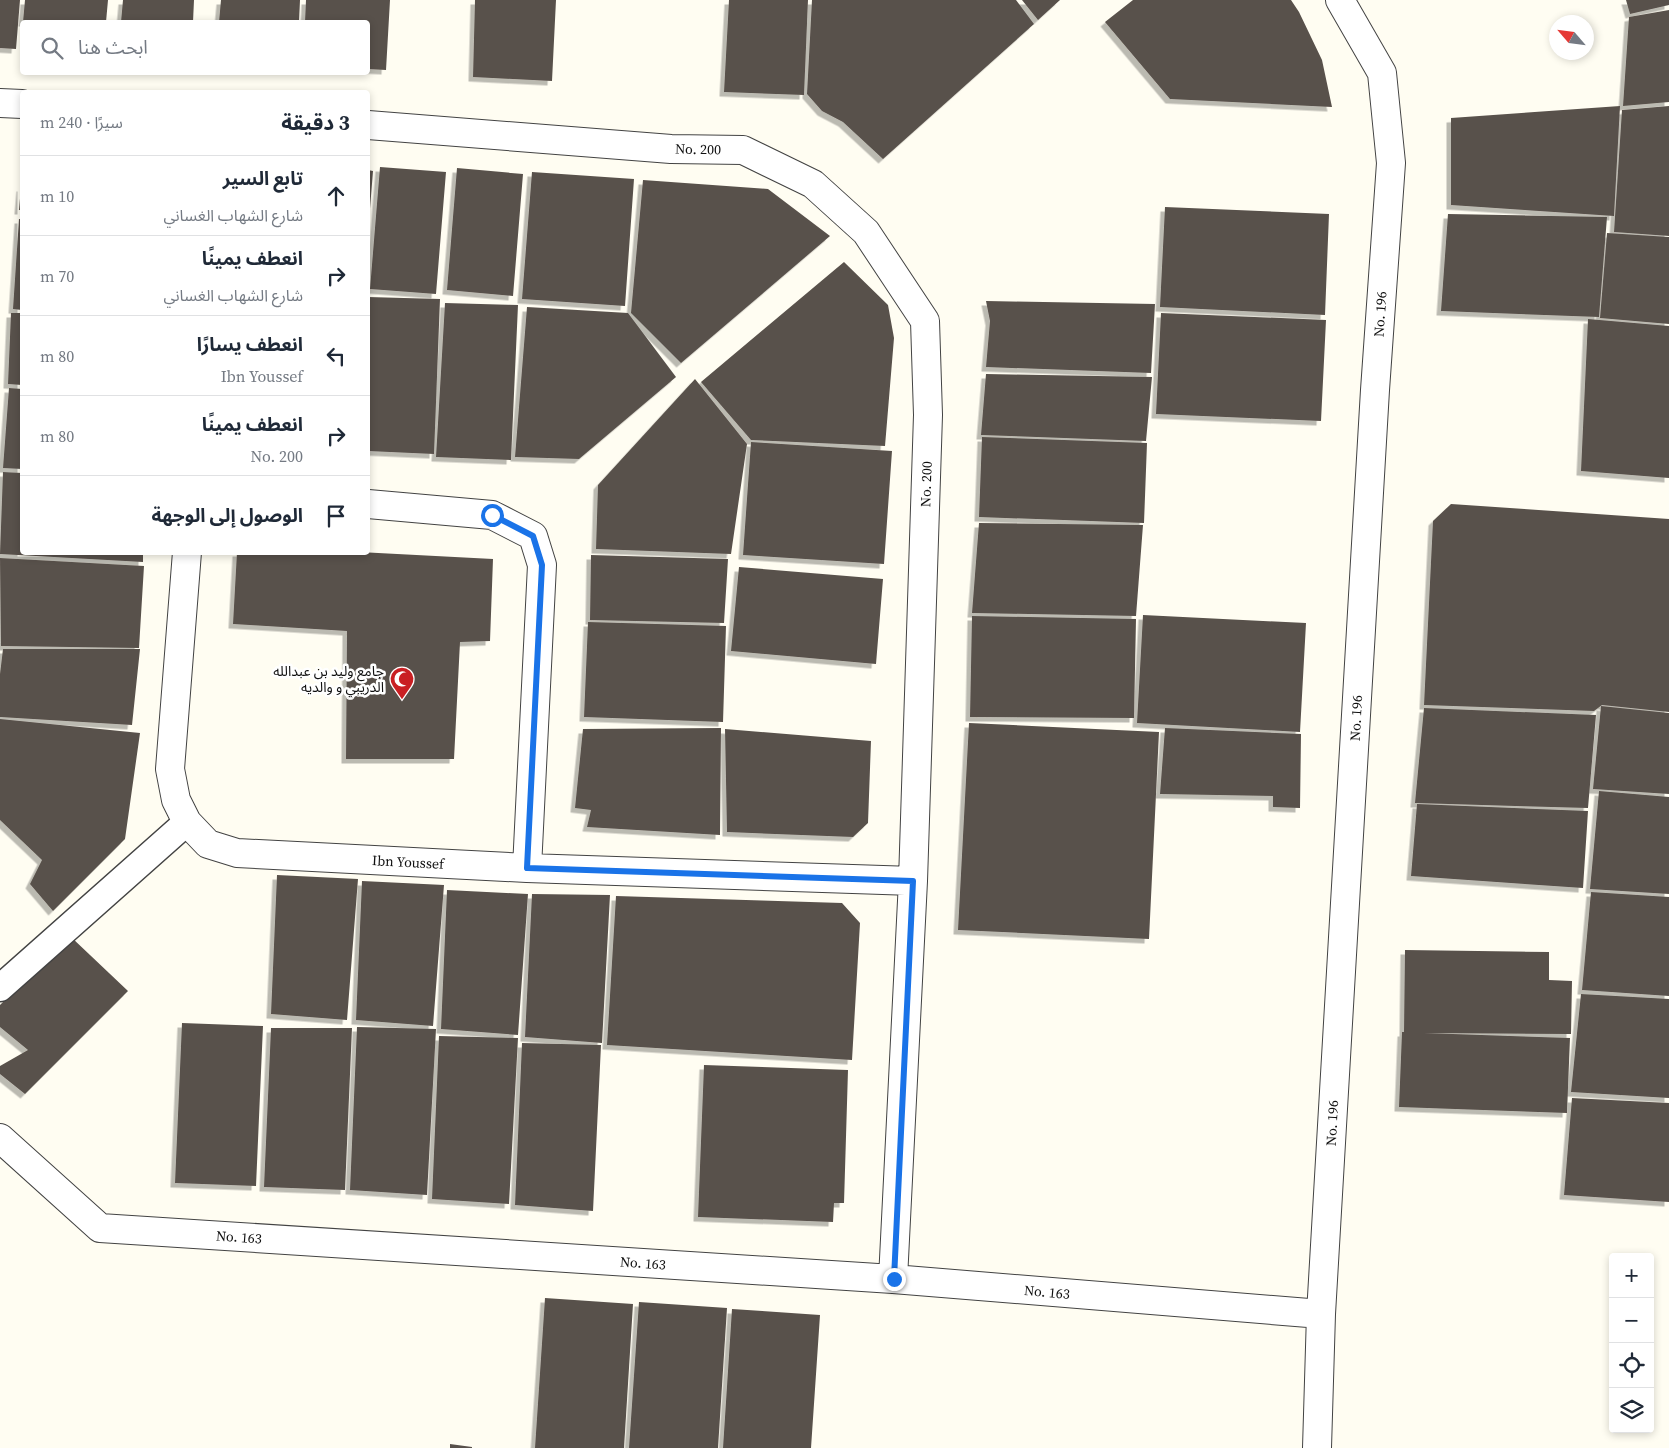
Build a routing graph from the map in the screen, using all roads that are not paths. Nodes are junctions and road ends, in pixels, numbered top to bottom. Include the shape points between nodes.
1 (1340, 0) edge
2 (0, 103) edge
3 (20, 104) edge
4 (370, 125) edge
5 (370, 504) edge
6 (187, 555) edge
7 (187, 822) junction
8 (527, 868) junction
9 (913, 881) junction
10 (0, 988) edge
11 (0, 1138) edge
12 (894, 1279) junction
13 (1320, 1314) junction
14 (1316, 1448) edge

1 - 13 street, No. 196 via 1382,73 1391,163
2 - 3 street
4 - 9 street, No. 200 via 671,149 743,150 813,184 866,232 925,321 928,415
5 - 8 street via 492,515 533,536 542,565
6 - 7 street, Ibn Youssef via 170,769 176,800
7 - 8 street, Ibn Youssef via 208,844 236,853
7 - 10 street
8 - 9 street, Ibn Youssef
9 - 12 street, No. 200
11 - 12 street, No. 163 via 100,1228
12 - 13 street, No. 163
13 - 14 street, No. 196

